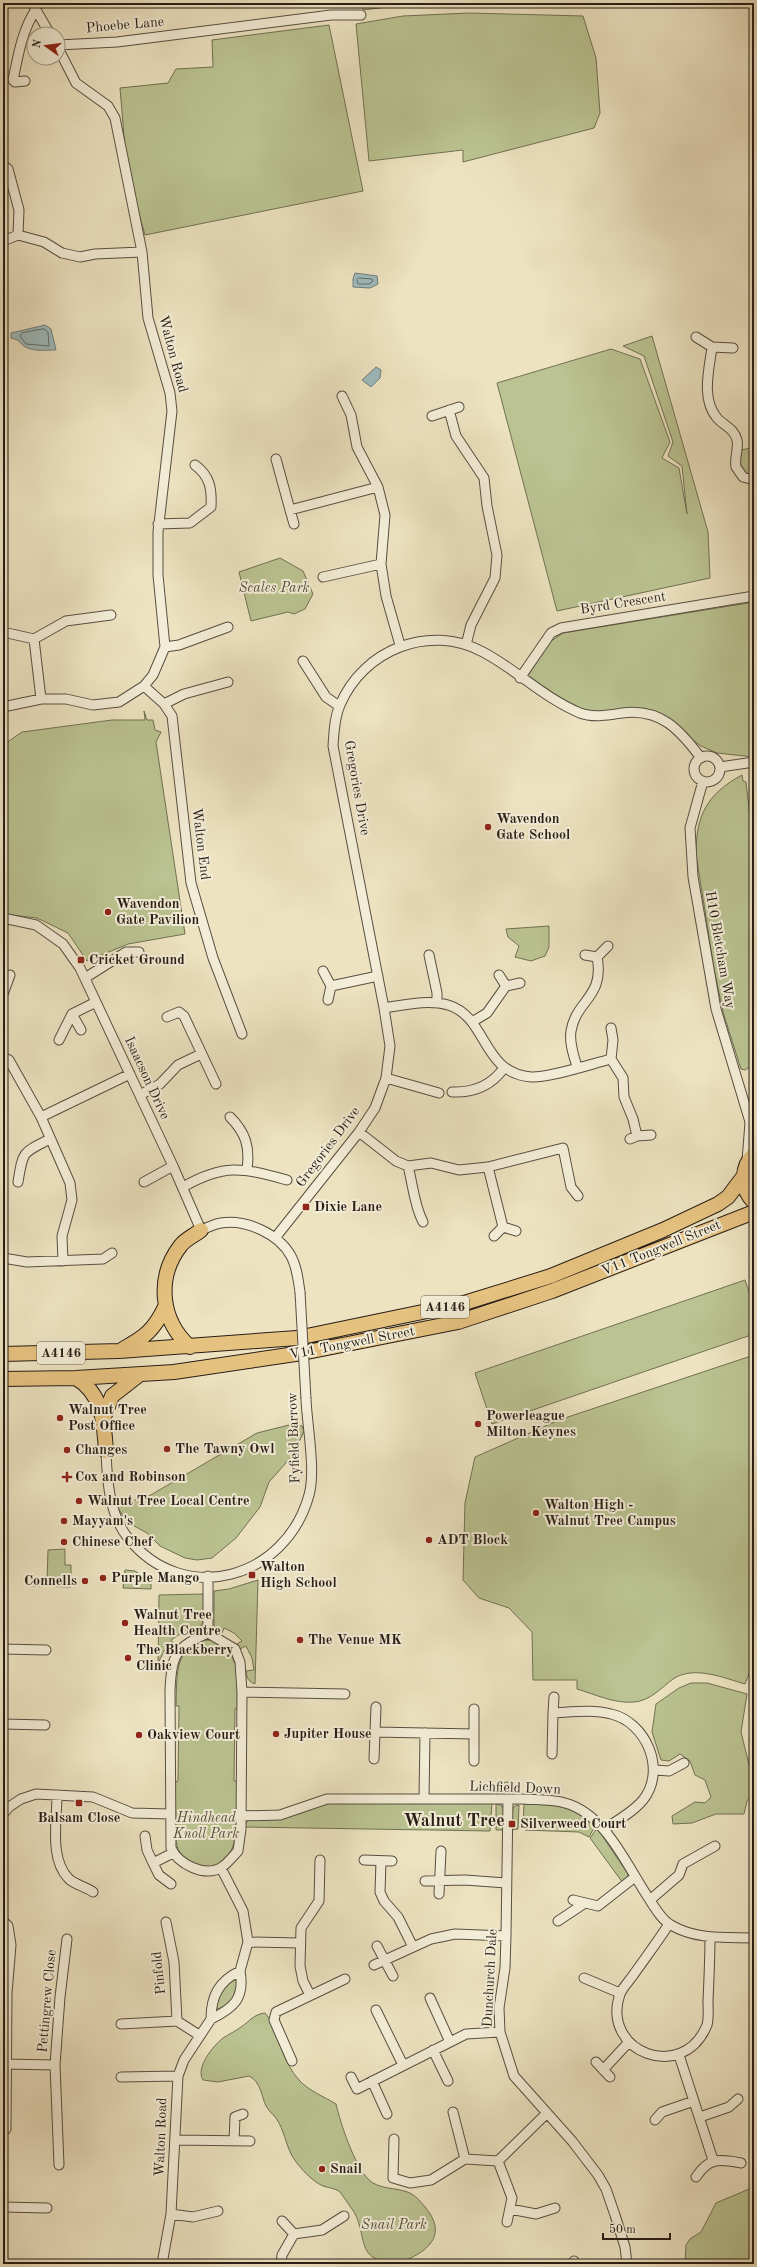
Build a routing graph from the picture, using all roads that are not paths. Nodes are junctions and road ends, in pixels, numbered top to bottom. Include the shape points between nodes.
1 (34, 7) edge
2 (361, 15) dead end
3 (45, 26) edge
4 (66, 45) edge
5 (66, 62) edge
6 (25, 80) dead end
7 (3, 165) edge
8 (18, 235) junction
9 (3, 239) edge
10 (142, 252) junction
11 (696, 337) dead end
12 (712, 347) junction
13 (733, 348) dead end
14 (342, 396) dead end
15 (459, 407) dead end
16 (449, 410) junction
17 (432, 416) dead end
18 (276, 459) dead end
19 (195, 465) dead end
20 (754, 480) edge
21 (378, 487) junction
22 (290, 510) junction
23 (158, 524) junction
24 (294, 524) dead end
25 (380, 564) junction
26 (323, 577) dead end
27 (754, 596) edge
28 (110, 615) dead end
29 (228, 627) dead end
30 (3, 632) edge
31 (34, 639) junction
32 (400, 645) junction
33 (466, 645) junction
34 (165, 648) junction
35 (303, 661) dead end
36 (520, 678) junction
37 (228, 682) dead end
38 (144, 686) junction
39 (41, 699) junction
40 (164, 704) junction
41 (339, 706) junction
42 (3, 707) edge
43 (701, 758) junction
44 (754, 762) edge
45 (720, 767) junction
46 (703, 781) junction
47 (3, 918) edge
48 (608, 946) dead end
49 (139, 952) dead end
50 (429, 955) dead end
51 (585, 955) dead end
52 (597, 957) junction
53 (323, 971) dead end
54 (499, 975) dead end
55 (378, 976) junction
56 (84, 978) junction
57 (10, 982) dead end
58 (520, 982) dead end
59 (331, 986) junction
60 (506, 986) junction
61 (3, 994) edge
62 (328, 1000) dead end
63 (96, 1002) junction
64 (437, 1002) junction
65 (384, 1008) junction
66 (72, 1014) junction
67 (167, 1017) dead end
68 (472, 1022) junction
69 (611, 1028) dead end
70 (81, 1030) dead end
71 (242, 1034) dead end
72 (59, 1040) dead end
73 (201, 1054) junction
74 (3, 1057) edge
75 (611, 1060) junction
76 (577, 1067) junction
77 (504, 1068) junction
78 (130, 1074) junction
79 (386, 1078) junction
80 (216, 1084) dead end
81 (452, 1092) dead end
82 (438, 1093) dead end
83 (140, 1095) junction
84 (41, 1117) junction
85 (230, 1117) dead end
86 (752, 1124) edge
87 (359, 1132) junction
88 (651, 1135) dead end
89 (50, 1139) junction
90 (751, 1158) edge
91 (173, 1166) junction
92 (408, 1166) junction
93 (488, 1167) junction
94 (246, 1169) junction
95 (743, 1177) junction
96 (287, 1180) dead end
97 (18, 1182) dead end
98 (144, 1182) dead end
99 (183, 1187) junction
100 (578, 1196) dead end
101 (754, 1202) edge
102 (754, 1212) edge
103 (423, 1222) dead end
104 (503, 1227) junction
105 (201, 1230) junction
106 (516, 1231) dead end
107 (494, 1236) dead end
108 (275, 1238) junction
109 (112, 1253) dead end
110 (3, 1258) edge
111 (63, 1260) junction
112 (165, 1307) junction
113 (190, 1347) junction
114 (119, 1351) junction
115 (3, 1354) edge
116 (139, 1375) junction
117 (76, 1378) junction
118 (3, 1379) edge
119 (104, 1417) junction
120 (106, 1451) joint
121 (208, 1576) junction
122 (208, 1633) junction
123 (3, 1649) edge
124 (46, 1650) dead end
125 (242, 1692) junction
126 (345, 1694) dead end
127 (554, 1697) dead end
128 (376, 1707) dead end
129 (474, 1709) dead end
130 (553, 1713) junction
131 (3, 1724) edge
132 (45, 1725) dead end
133 (375, 1732) junction
134 (425, 1733) junction
135 (474, 1734) junction
136 (552, 1754) dead end
137 (374, 1759) dead end
138 (474, 1761) dead end
139 (684, 1763) dead end
140 (655, 1770) junction
141 (57, 1795) junction
142 (424, 1799) junction
143 (508, 1800) junction
144 (3, 1814) edge
145 (170, 1814) junction
146 (240, 1816) junction
147 (604, 1829) junction
148 (144, 1836) dead end
149 (715, 1846) dead end
150 (441, 1851) dead end
151 (173, 1853) junction
152 (320, 1860) dead end
153 (364, 1860) dead end
154 (381, 1861) junction
155 (392, 1861) dead end
156 (152, 1863) junction
157 (221, 1868) junction
158 (635, 1878) junction
159 (440, 1880) junction
160 (425, 1881) dead end
161 (506, 1883) junction
162 (171, 1884) dead end
163 (93, 1892) dead end
164 (439, 1894) dead end
165 (573, 1900) dead end
166 (650, 1900) junction
167 (585, 1903) junction
168 (3, 1921) edge
169 (558, 1921) dead end
170 (166, 1922) dead end
171 (669, 1924) junction
172 (506, 1936) junction
173 (710, 1937) junction
174 (754, 1938) edge
175 (67, 1939) dead end
176 (248, 1942) junction
177 (300, 1942) junction
178 (377, 1946) dead end
179 (413, 1947) junction
180 (385, 1960) junction
181 (374, 1965) dead end
182 (240, 1971) junction
183 (393, 1976) dead end
184 (584, 1978) dead end
185 (345, 1980) dead end
186 (620, 1993) junction
187 (310, 1995) junction
188 (430, 1998) dead end
189 (376, 2010) dead end
190 (211, 2019) junction
191 (177, 2021) junction
192 (121, 2024) dead end
193 (500, 2032) junction
194 (199, 2035) junction
195 (450, 2042) junction
196 (628, 2043) junction
197 (433, 2050) junction
198 (679, 2055) junction
199 (292, 2061) dead end
200 (596, 2062) dead end
201 (4, 2064) edge
202 (55, 2065) junction
203 (404, 2065) junction
204 (603, 2070) junction
205 (178, 2076) junction
206 (122, 2077) dead end
207 (351, 2077) dead end
208 (610, 2077) dead end
209 (372, 2081) junction
210 (448, 2081) dead end
211 (738, 2099) dead end
212 (694, 2101) junction
213 (453, 2112) dead end
214 (547, 2113) junction
215 (243, 2114) dead end
216 (387, 2114) dead end
217 (700, 2117) junction
218 (655, 2120) dead end
219 (3, 2129) edge
220 (394, 2139) dead end
221 (176, 2140) junction
222 (234, 2141) junction
223 (250, 2141) dead end
224 (465, 2159) junction
225 (713, 2160) junction
226 (498, 2161) junction
227 (741, 2164) dead end
228 (59, 2165) dead end
229 (696, 2177) dead end
230 (3, 2208) edge
231 (47, 2208) dead end
232 (555, 2208) dead end
233 (510, 2209) junction
234 (218, 2210) dead end
235 (172, 2214) junction
236 (344, 2216) dead end
237 (282, 2221) dead end
238 (507, 2222) dead end
239 (294, 2234) junction
240 (162, 2264) edge
241 (281, 2264) edge
242 (627, 2264) edge

1 - 3 street
1 - 6 street via 22,39 13,80
2 - 4 street, Phoebe Lane via 331,15 117,42
5 - 10 street, Walton Road via 76,83 108,106 115,118
7 - 8 street via 8,169 20,210
8 - 9 street
8 - 10 street via 44,242 62,253 80,257
10 - 23 street, Walton Road via 148,318 170,393 172,411
11 - 12 street
12 - 13 street
12 - 20 street via 707,394 710,410 731,428 737,440 736,467 743,477
14 - 21 street via 351,415 357,447
15 - 16 street
16 - 17 street
16 - 33 street via 456,436 484,478 486,506 497,555 495,578 471,625
18 - 22 street
19 - 23 street via 204,472 212,490 211,507 190,523
21 - 22 street
21 - 25 street via 385,515
22 - 24 street
23 - 34 street, Walton Road via 158,574
25 - 26 street
25 - 32 street
27 - 36 street, Byrd Crescent via 561,628 551,633
28 - 31 street via 66,621
29 - 34 street
30 - 31 street
31 - 39 street
32 - 33 street, Gregories Drive via 444,641
32 - 41 street, Gregories Drive via 366,666
33 - 36 street, Gregories Drive via 483,652
34 - 38 street, Walton Road via 154,675
35 - 41 street via 326,698
36 - 43 street, Gregories Drive via 560,704 582,714 606,716 630,712 648,713 670,723
37 - 40 street via 184,694
38 - 39 street via 119,702 93,705 66,699
38 - 40 street, Walton End
39 - 42 street
40 - 71 street, Walton End via 172,716 190,883
41 - 55 street, Gregories Drive via 333,746
43 - 45 street via 712,757
43 - 46 street via 696,764 695,772
44 - 45 street
45 - 46 street via 717,777
46 - 86 street, H10 Bletcham Way via 690,828 693,877 715,1003 733,1070
47 - 56 street, Isaacson Drive via 36,925 63,944
48 - 52 street
49 - 56 street via 126,952
50 - 64 street
51 - 52 street
52 - 76 street via 600,979 571,1030
53 - 59 street
54 - 60 street
55 - 59 street
55 - 65 street, Gregories Drive
56 - 63 street, Isaacson Drive
57 - 61 street
58 - 60 street
59 - 62 street
60 - 68 street via 486,1013
63 - 66 street
63 - 78 street, Isaacson Drive
64 - 65 street
64 - 68 street via 462,1012
65 - 79 street, Gregories Drive via 390,1046
66 - 70 street
66 - 72 street
67 - 73 street via 179,1012 184,1016
68 - 77 street via 493,1058
69 - 75 street
73 - 80 street
73 - 83 street via 178,1065 160,1084
74 - 84 street via 9,1060
75 - 76 street
75 - 88 street via 623,1078 624,1097 633,1119 634,1137
76 - 77 street via 531,1077
77 - 81 street via 488,1085 462,1093
78 - 83 street, Isaacson Drive
78 - 84 street
79 - 82 street
79 - 87 street, Gregories Drive via 375,1108
83 - 91 street, Isaacson Drive
84 - 89 street
85 - 94 street via 240,1126 248,1143
86 - 90 street, H10 Bletcham Way
87 - 92 street via 396,1161
87 - 108 street, Gregories Drive
89 - 97 street via 27,1151 22,1157
89 - 111 street via 70,1183 72,1200 62,1236
90 - 95 highway, A4146
91 - 98 street
91 - 99 street, Isaacson Drive
92 - 93 street via 431,1163 458,1170
92 - 103 street via 417,1210
93 - 100 street via 563,1148 570,1187
93 - 104 street
94 - 96 street
94 - 99 street via 224,1170 199,1178
95 - 101 highway via 747,1193
95 - 113 highway, V11 Tongwell Street / A4146 via 728,1197 718,1204 663,1230 551,1276 461,1304 297,1338
99 - 105 street, Isaacson Drive
102 - 116 highway, V11 Tongwell Street / A4146 via 552,1291 458,1322 302,1353
104 - 106 street
104 - 107 street
105 - 108 street, Fyfield Barrow via 221,1223 239,1223 257,1228
105 - 112 highway via 182,1244 168,1268 164,1289
108 - 121 street, Fyfield Barrow, bridge via 290,1254 297,1270 311,1471 310,1493 298,1522 282,1546 250,1570 227,1576
109 - 111 street via 103,1259
110 - 111 street via 27,1262
112 - 113 highway via 172,1324
112 - 114 highway via 157,1325 143,1339
113 - 114 highway, V11 Tongwell Street / A4146
114 - 115 highway, V11 Tongwell Street / A4146
116 - 117 highway, V11 Tongwell Street / A4146
116 - 119 highway via 112,1396
117 - 118 highway, V11 Tongwell Street / A4146
117 - 119 highway via 95,1395
119 - 120 highway
120 - 121 street, Fyfield Barrow via 108,1487 119,1523 128,1537 144,1554 164,1566 184,1575
121 - 122 street
122 - 125 street via 235,1649 240,1662
122 - 145 street via 187,1642 180,1649 171,1671
123 - 124 street
125 - 126 street
125 - 146 street
127 - 130 street
128 - 133 street
129 - 135 street
130 - 136 street
130 - 140 street via 598,1712 613,1714 629,1722 644,1737
131 - 132 street
133 - 134 street
133 - 137 street
134 - 135 street
134 - 142 street
135 - 138 street
139 - 140 street via 668,1771
140 - 147 street via 644,1799
141 - 144 street via 36,1794 21,1799
141 - 145 street via 93,1797 132,1813
141 - 163 street via 56,1852 59,1868 70,1880
142 - 143 street, Lichfield Down
142 - 146 street, Lichfield Down via 327,1799 280,1815
143 - 147 street, Lichfield Down via 550,1800 565,1803 580,1809
143 - 161 street, Dunchurch Dale
145 - 151 street
146 - 157 street via 238,1852
147 - 158 street, Lichfield Down
148 - 156 street
149 - 166 street via 684,1864 679,1875
150 - 159 street
151 - 156 street
151 - 157 street via 184,1864 202,1871
152 - 177 street via 318,1901 303,1922
153 - 154 street
154 - 155 street
154 - 179 street via 380,1892 384,1901 398,1916
156 - 162 street via 159,1875
157 - 176 street via 243,1910
158 - 166 street, Lichfield Down
158 - 167 street via 598,1906
159 - 160 street
159 - 161 street
159 - 164 street
161 - 172 street, Dunchurch Dale
165 - 167 street
166 - 171 street, Lichfield Down
167 - 169 street
168 - 201 street via 8,1926 11,1945
170 - 191 street, Pinfold via 174,1962
171 - 173 street, Lichfield Down via 689,1934
171 - 186 street
172 - 179 street via 455,1934 431,1939
172 - 193 street, Dunchurch Dale via 499,2008
173 - 174 street, Lichfield Down
173 - 198 street via 708,2023 698,2042
175 - 202 street, Pettingrew Close
176 - 177 street
176 - 182 street
177 - 187 street via 300,1966 303,1981
178 - 180 street
179 - 180 street
180 - 181 street
180 - 183 street
182 - 190 street via 229,1976 218,1986 211,2005
182 - 190 street via 243,1986 234,2005
184 - 186 street
185 - 187 street
186 - 196 street via 617,2013 620,2029
187 - 199 street via 276,2012 274,2020
188 - 195 street
189 - 203 street
190 - 194 street, Walton Road
191 - 192 street
191 - 194 street
193 - 195 street via 466,2034
193 - 214 street, Dunchurch Dale via 514,2076
194 - 205 street, Walton Road
195 - 197 street
196 - 198 street via 642,2051 660,2056
196 - 204 street
197 - 203 street
197 - 210 street
198 - 212 street
200 - 204 street
201 - 202 street, Pettingrew Close
201 - 219 street via 6,2129
202 - 228 street, Pettingrew Close
203 - 209 street
204 - 208 street
205 - 206 street
205 - 221 street, Walton Road
207 - 209 street via 357,2089
209 - 216 street
211 - 217 street via 729,2107
212 - 217 street
212 - 218 street via 662,2112
213 - 224 street
214 - 226 street
214 - 242 street, Dunchurch Dale via 598,2175 606,2190 625,2247
215 - 222 street via 235,2117
217 - 225 street
220 - 224 street via 393,2178 405,2182 430,2180
221 - 222 street
221 - 235 street, Walton Road
222 - 223 street
224 - 226 street
225 - 227 street
225 - 229 street via 703,2167
226 - 233 street via 512,2198
230 - 231 street
232 - 233 street via 536,2214
233 - 238 street
234 - 235 street via 193,2217
235 - 240 street, Walton Road
236 - 239 street via 322,2230
237 - 239 street
239 - 241 street via 282,2254

